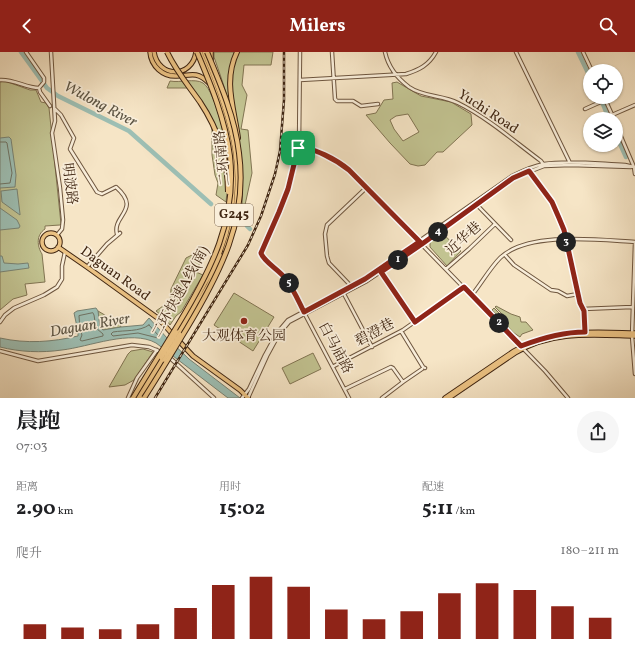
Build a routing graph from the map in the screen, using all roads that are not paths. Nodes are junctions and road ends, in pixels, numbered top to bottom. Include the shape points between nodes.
1 (26, 52) edge
2 (51, 52) edge
3 (150, 52) edge
4 (154, 52) edge
5 (168, 52) edge
6 (196, 52) edge
7 (200, 52) edge
8 (204, 52) edge
9 (207, 52) edge
10 (211, 52) edge
11 (237, 52) edge
12 (300, 52) edge
13 (332, 52) edge
14 (385, 52) edge
15 (436, 52) edge
16 (516, 52) edge
17 (583, 52) edge
18 (589, 64) edge
19 (396, 75) junction
20 (334, 78) junction
21 (0, 80) edge
22 (300, 80) junction
23 (40, 86) junction
24 (218, 86) junction
25 (218, 98) junction
26 (378, 104) dead end
27 (598, 104) edge
28 (635, 105) edge
29 (50, 106) dead end
30 (54, 108) junction
31 (585, 109) dead end
32 (617, 112) edge
33 (623, 141) edge
34 (299, 145) junction
35 (240, 160) junction
36 (571, 164) junction
37 (544, 165) junction
38 (634, 167) edge
39 (529, 171) junction
40 (635, 174) edge
41 (366, 188) junction
42 (477, 205) junction
43 (495, 224) junction
44 (224, 230) junction
45 (57, 235) junction
46 (565, 239) junction
47 (511, 240) dead end
48 (420, 243) junction
49 (635, 243) edge
50 (58, 247) junction
51 (65, 251) junction
52 (505, 255) junction
53 (87, 267) junction
54 (446, 269) junction
55 (381, 272) junction
56 (464, 287) junction
57 (352, 288) junction
58 (344, 294) junction
59 (578, 294) junction
60 (472, 295) junction
61 (632, 307) junction
62 (583, 309) junction
63 (304, 313) junction
64 (0, 322) edge
65 (415, 322) junction
66 (401, 331) junction
67 (585, 332) junction
68 (178, 333) junction
69 (634, 335) edge
70 (372, 347) junction
71 (522, 347) junction
72 (156, 350) junction
73 (0, 351) edge
74 (334, 366) junction
75 (635, 374) edge
76 (403, 382) junction
77 (148, 383) junction
78 (345, 389) junction
79 (246, 397) edge
80 (128, 398) edge
81 (135, 398) edge
82 (143, 398) edge
83 (214, 398) edge
84 (350, 398) edge
85 (382, 398) edge
86 (445, 398) edge
87 (449, 398) edge
88 (568, 398) edge

1 - 23 street via 44,78
2 - 30 street, 明波路
3 - 25 main road via 153,62 160,71 174,76 202,77 210,84
4 - 6 main road via 161,66 176,72 190,66
5 - 44 highway, bridge via 178,72 208,115 221,145 228,183
6 - 44 highway, 二环快速A线(南), bridge via 219,109 230,154 230,194
7 - 25 main road, G245
8 - 24 main road, G245
9 - 35 highway, bridge via 230,112
10 - 24 main road
11 - 35 highway, bridge via 231,68 230,86
12 - 22 street
13 - 20 street
14 - 19 street, Yuchi Road via 389,66
15 - 19 street via 421,68
16 - 36 street
17 - 18 street
19 - 20 street
19 - 37 street, Yuchi Road via 409,87 460,104 541,160
20 - 22 street
20 - 26 street via 337,101 353,101 362,106
21 - 23 street via 7,79 32,88
22 - 34 street
23 - 29 street via 40,92
24 - 68 main road, 二环南路 / G245 via 229,119 236,154 236,206 222,258 208,286
25 - 68 main road, 二环南路 / G245 via 232,154 234,181 231,211 216,261
27 - 31 street
28 - 32 street
30 - 45 street, 明波路 via 55,125 52,133 63,220 62,229
30 - 53 street via 74,138 70,149 97,192 102,194 116,187 127,201 117,228 119,234
33 - 38 street
34 - 41 street via 336,160
34 - 63 street, 白马庙路 via 288,189 261,253 289,284
35 - 82 highway, bridge via 238,212 226,255 204,299
36 - 37 street
36 - 38 street
37 - 39 street
37 - 48 street via 512,176
38 - 40 street
39 - 42 street via 513,178
39 - 46 street via 552,202 564,230
41 - 48 street
41 - 57 street via 327,225 325,234 328,260
42 - 43 street
42 - 48 street
43 - 47 street
43 - 54 street, 近华巷
44 - 81 highway, 二环快速A线(南), bridge via 199,288
45 - 50 main road via 60,242
45 - 50 main road via 48,233 42,242 47,249 53,250
46 - 49 street
46 - 52 street via 537,241
46 - 59 street
48 - 54 street
48 - 55 street
48 - 57 street
49 - 61 street
50 - 51 main road, Daguan Road
51 - 53 main road, Daguan Road
51 - 64 street via 62,279 57,287 14,308
52 - 59 street via 551,290 567,296
52 - 60 street
53 - 79 main road, Daguan Road via 159,319 193,356
54 - 56 street
55 - 57 street
55 - 65 street
56 - 60 street
56 - 65 street, 碧澄巷
57 - 58 street
57 - 63 street
58 - 63 street
58 - 70 street
59 - 62 street
60 - 71 street
61 - 62 street
61 - 69 street
62 - 67 street
63 - 74 street, 白马庙路
63 - 79 street via 288,320 281,327
65 - 66 street, 碧澄巷
66 - 70 street, 碧澄巷
66 - 76 street via 423,367
67 - 69 main road
67 - 71 main road via 550,336
68 - 77 main road, 二环南路 / G245, bridge
69 - 71 main road via 566,336
69 - 75 street
70 - 74 street, 碧澄巷
71 - 86 main road
71 - 87 main road
71 - 88 street
72 - 73 street via 132,345 38,361
72 - 80 street via 137,378
72 - 83 street via 175,361
74 - 78 street, 白马庙路
76 - 78 street via 391,367
76 - 85 street
77 - 81 main road, 二环南路 / G245
77 - 82 main road, 二环南路 / G245
78 - 84 street, 白马庙路

